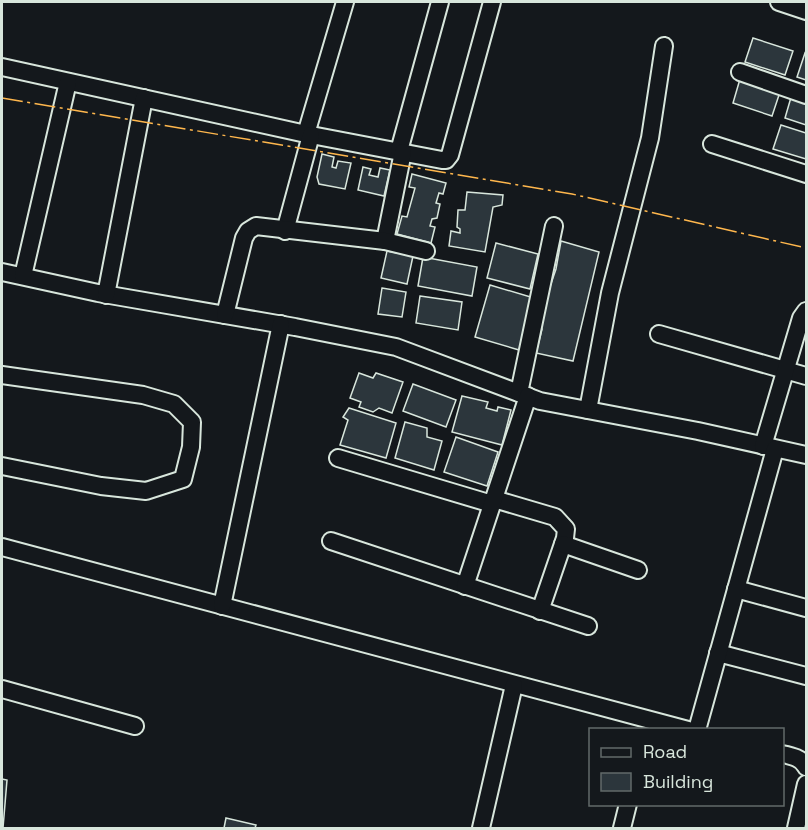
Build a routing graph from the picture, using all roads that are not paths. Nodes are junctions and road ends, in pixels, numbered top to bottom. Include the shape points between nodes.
1 (345, 2) edge
2 (440, 2) edge
3 (492, 2) edge
4 (779, 2) edge
5 (807, 11) edge
6 (664, 46) dead end
7 (2, 67) edge
8 (740, 72) dead end
9 (68, 82) junction
10 (807, 95) edge
11 (144, 98) junction
12 (309, 135) junction
13 (712, 144) dead end
14 (401, 151) junction
15 (807, 174) edge
16 (554, 226) dead end
17 (285, 231) junction
18 (385, 242) junction
19 (426, 251) dead end
20 (2, 272) edge
21 (23, 276) junction
22 (106, 295) junction
23 (807, 311) edge
24 (225, 315) junction
25 (281, 324) junction
26 (659, 334) dead end
27 (785, 370) junction
28 (2, 375) edge
29 (807, 376) edge
30 (523, 395) junction
31 (588, 410) junction
32 (769, 448) junction
33 (807, 455) edge
34 (338, 458) dead end
35 (2, 466) edge
36 (493, 501) junction
37 (331, 541) dead end
38 (563, 544) junction
39 (2, 547) edge
40 (638, 570) dead end
41 (465, 586) junction
42 (736, 589) junction
43 (222, 606) junction
44 (807, 608) edge
45 (540, 610) junction
46 (588, 626) dead end
47 (718, 653) junction
48 (807, 676) edge
49 (514, 685) junction
50 (2, 689) edge
51 (648, 724) edge
52 (135, 726) dead end
53 (680, 728) edge
54 (697, 728) edge
55 (784, 754) edge
56 (807, 767) edge
57 (807, 784) edge
58 (628, 806) edge
59 (481, 828) edge
60 (622, 828) edge
61 (796, 828) edge

1 - 12 street
2 - 14 street
3 - 14 street via 450,155 442,160
4 - 5 street
6 - 31 street via 650,138 610,293
7 - 9 street
8 - 10 street
9 - 11 street
9 - 21 street
11 - 12 street
11 - 22 street
12 - 14 street
12 - 17 street
13 - 15 street
14 - 18 street
16 - 30 street
17 - 18 street
17 - 24 street via 256,226 248,231
18 - 19 street
20 - 21 street
21 - 22 street
22 - 24 street
23 - 27 street via 801,318
24 - 25 street
25 - 30 street via 396,347
25 - 43 street
26 - 27 street
27 - 29 street
27 - 32 street
28 - 35 street via 143,395 174,404 192,422 183,479 146,491
30 - 31 street
30 - 36 street
31 - 32 street
32 - 33 street
32 - 42 street
34 - 36 street
36 - 38 street via 555,517 566,528
36 - 41 street
37 - 41 street
38 - 40 street
38 - 45 street
39 - 43 street
41 - 45 street
42 - 44 street
42 - 47 street
43 - 49 street
45 - 46 street
47 - 48 street
47 - 54 street
49 - 51 street
49 - 59 street
50 - 52 street
51 - 53 street
55 - 56 street
57 - 61 street
58 - 60 street

